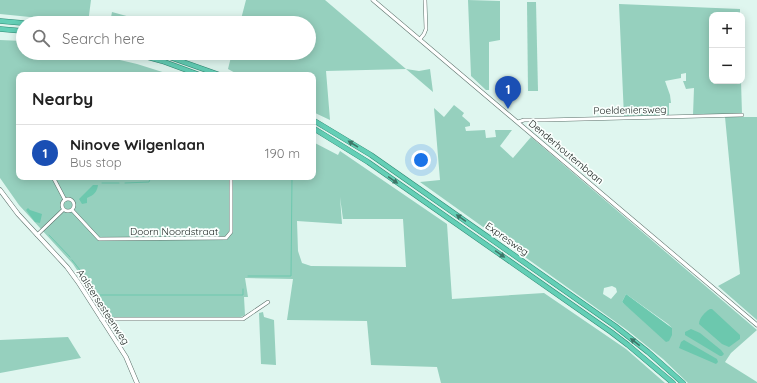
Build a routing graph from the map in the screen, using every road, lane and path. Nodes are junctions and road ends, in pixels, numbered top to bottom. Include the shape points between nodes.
1 (373, 0) edge
2 (425, 0) edge
3 (0, 21) edge
4 (16, 23) edge
5 (0, 29) edge
6 (16, 30) edge
7 (420, 39) junction
8 (158, 60) edge
9 (178, 60) edge
10 (192, 72) edge
11 (212, 72) edge
12 (742, 115) dead end
13 (316, 122) edge
14 (518, 122) junction
15 (316, 130) edge
16 (55, 180) edge
17 (231, 180) edge
18 (0, 190) edge
19 (65, 200) junction
20 (63, 210) junction
21 (72, 210) junction
22 (36, 235) junction
23 (268, 302) dead end
24 (101, 319) junction
25 (757, 325) edge
26 (137, 383) edge
27 (673, 383) edge
28 (683, 383) edge

1 - 7 street, Denderhoutembaan
2 - 7 street via 426,29
3 - 4 highway
5 - 6 highway
7 - 14 street, Denderhoutembaan
8 - 10 highway
9 - 11 highway
12 - 14 street, Poeldeniersweg
28 -> 13 highway, Expresweg via 615,326 371,155
14 - 25 street, Denderhoutembaan
15 -> 27 highway, Expresweg via 368,162 611,332
16 - 19 street
17 - 21 street, Doorn Noordstraat via 231,232 224,239 99,239
18 - 22 main road, Aalstersesteenweg
19 - 20 street via 62,204
19 - 21 street via 70,199 74,202
20 - 21 street
20 - 22 street
22 - 24 main road, Aalstersesteenweg via 78,282
23 - 24 street via 243,319
24 - 26 main road, Aalstersesteenweg via 126,357

